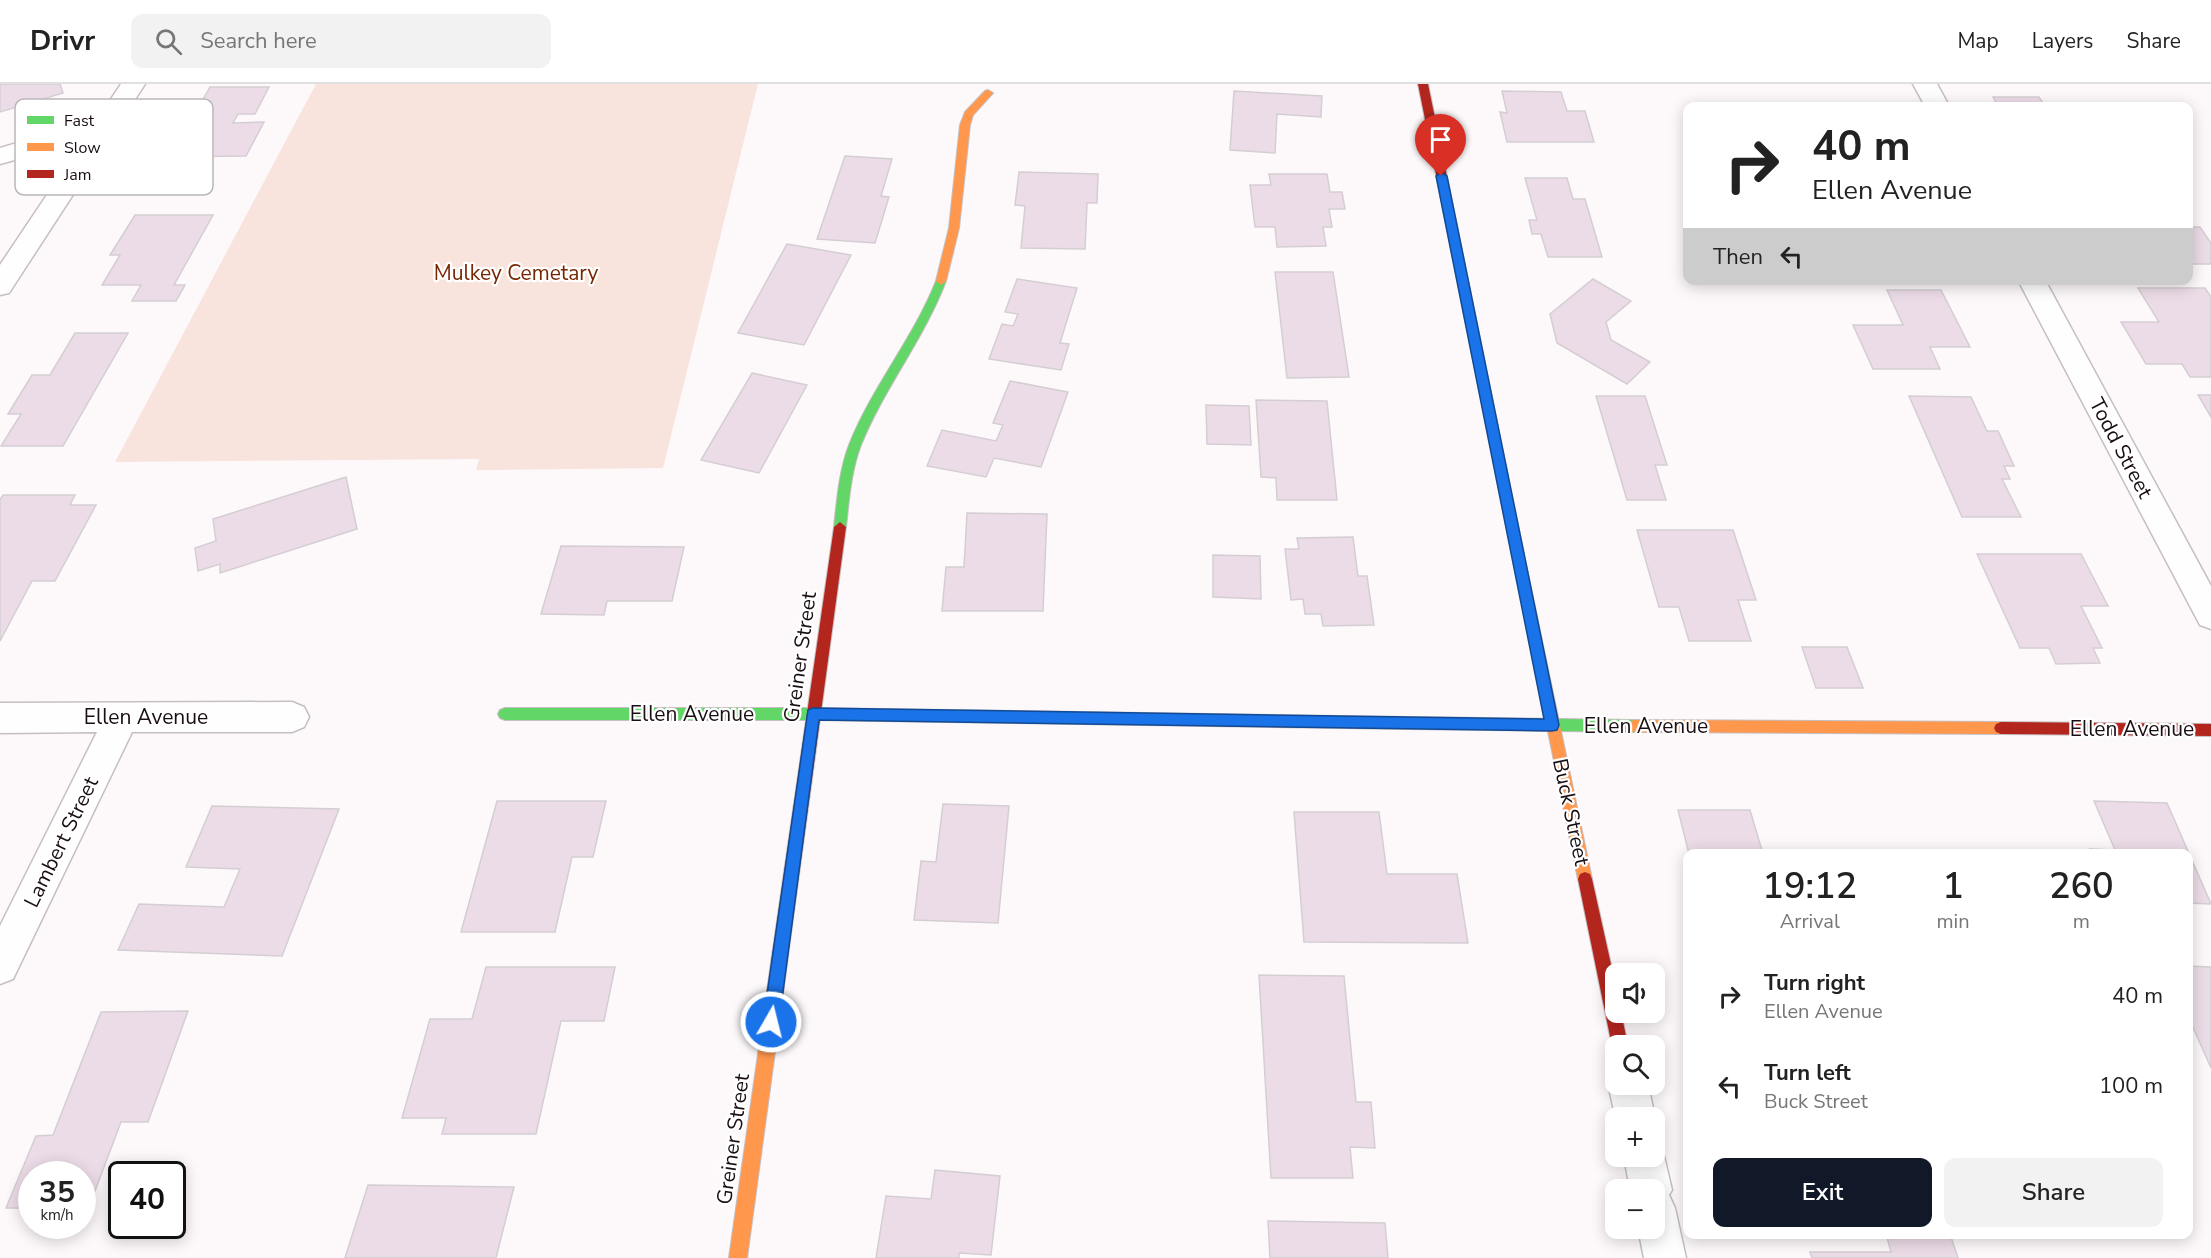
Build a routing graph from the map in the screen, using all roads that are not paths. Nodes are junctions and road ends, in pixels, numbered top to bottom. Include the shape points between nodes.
1 (133, 84) edge
2 (1423, 84) edge
3 (1924, 84) edge
4 (988, 93) dead end
5 (123, 99) edge
6 (1935, 102) edge
7 (15, 151) edge
8 (0, 156) edge
9 (59, 195) edge
10 (2034, 285) edge
11 (0, 286) edge
12 (2211, 616) edge
13 (505, 714) dead end
14 (813, 714) junction
15 (122, 717) junction
16 (292, 717) dead end
17 (0, 718) edge
18 (1552, 725) junction
19 (2211, 730) edge
20 (0, 966) edge
21 (1618, 1035) edge
22 (1661, 1239) edge
23 (738, 1258) edge
24 (1665, 1258) edge

1 - 5 street
2 - 18 street, Buck Street
3 - 6 street
4 - 14 street, Greiner Street via 968,114 964,125 956,221 942,281 924,324 853,447 844,485
7 - 8 street
9 - 11 street
10 - 12 street, Todd Street
13 - 14 street, Ellen Avenue
14 - 18 street, Ellen Avenue
14 - 23 street, Greiner Street
15 - 16 street, Ellen Avenue
15 - 17 street, Ellen Avenue
15 - 20 street, Lambert Street
18 - 19 street, Ellen Avenue
18 - 21 street, Buck Street
22 - 24 street

